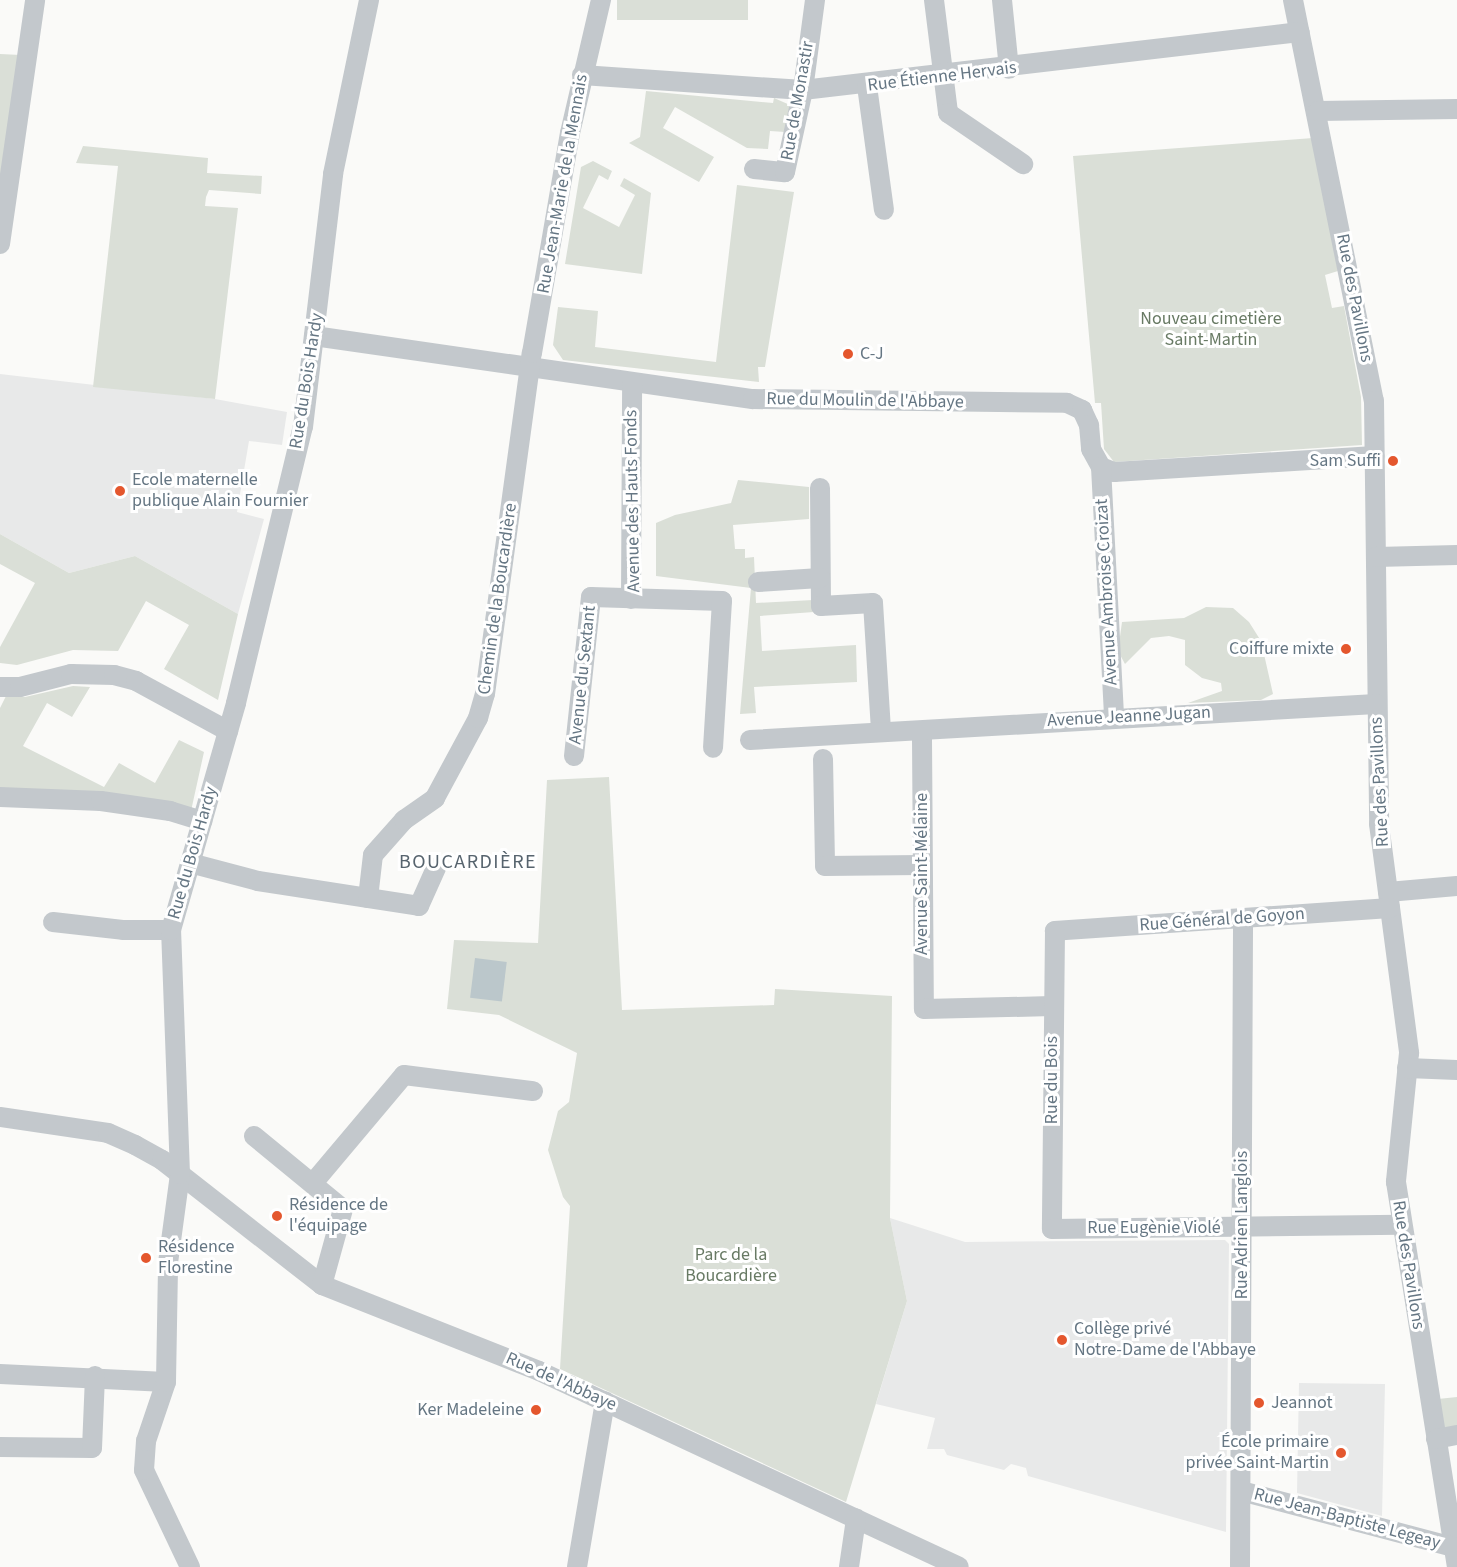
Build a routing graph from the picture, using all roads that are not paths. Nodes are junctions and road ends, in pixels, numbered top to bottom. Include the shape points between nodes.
1 (35, 0) edge
2 (369, 0) edge
3 (601, 0) edge
4 (815, 0) edge
5 (934, 0) edge
6 (1002, 0) edge
7 (1293, 0) edge
8 (1300, 32) junction
9 (1009, 69) junction
10 (582, 75) junction
11 (943, 77) junction
12 (867, 86) junction
13 (803, 90) junction
14 (1457, 109) edge
15 (1318, 111) junction
16 (1023, 164) dead end
17 (754, 169) dead end
18 (884, 210) dead end
19 (0, 244) edge
20 (314, 336) junction
21 (530, 369) junction
22 (632, 383) junction
23 (1375, 456) junction
24 (1101, 467) junction
25 (820, 488) dead end
26 (1457, 555) edge
27 (1376, 557) junction
28 (820, 578) junction
29 (759, 582) dead end
30 (631, 599) junction
31 (0, 687) edge
32 (1376, 704) junction
33 (1113, 718) junction
34 (228, 731) junction
35 (881, 732) junction
36 (922, 739) dead end
37 (750, 740) dead end
38 (713, 748) dead end
39 (574, 756) dead end
40 (823, 759) dead end
41 (0, 797) edge
42 (202, 821) junction
43 (190, 862) junction
44 (920, 865) junction
45 (436, 868) dead end
46 (1457, 886) edge
47 (369, 898) junction
48 (1389, 900) junction
49 (1243, 919) junction
50 (53, 922) dead end
51 (171, 930) junction
52 (1055, 931) joint
53 (1052, 1006) junction
54 (1407, 1068) junction
55 (1457, 1070) edge
56 (533, 1091) dead end
57 (0, 1117) edge
58 (254, 1136) dead end
59 (180, 1174) junction
60 (313, 1183) junction
61 (1401, 1225) junction
62 (1242, 1227) junction
63 (1052, 1228) joint
64 (322, 1285) junction
65 (0, 1374) edge
66 (95, 1376) junction
67 (166, 1382) junction
68 (605, 1401) junction
69 (1457, 1435) edge
70 (1436, 1439) junction
71 (0, 1447) edge
72 (1241, 1491) junction
73 (856, 1519) junction
74 (1455, 1556) edge
75 (190, 1567) edge
76 (577, 1567) edge
77 (849, 1567) edge
78 (959, 1567) edge
79 (1240, 1567) edge

1 - 19 street
2 - 20 street, Rue du Bois Hardy via 333,174
3 - 10 street, Rue Jean-Marie de la Mennais
4 - 13 street, Rue de Monastir
5 - 11 street
6 - 9 street
7 - 8 street, Rue des Pavillons
8 - 9 street, Rue Étienne Hervais
8 - 15 street, Rue des Pavillons
9 - 11 street, Rue Étienne Hervais
10 - 13 street, Rue Étienne Hervais
10 - 21 street, Rue Jean-Marie de la Mennais
11 - 12 street, Rue Étienne Hervais
11 - 16 street via 948,113
12 - 13 street, Rue Étienne Hervais
12 - 18 street
13 - 17 street, Rue de Monastir via 784,172
14 - 15 street
15 - 23 street, Rue des Pavillons via 1374,401
20 - 21 street, Rue du Moulin de l'Abbaye
20 - 34 street, Rue du Bois Hardy via 303,426
21 - 22 street, Rue du Moulin de l'Abbaye
21 - 47 street, Chemin de la Boucardière via 485,694 478,718 435,798 404,820 373,855
22 - 24 street, Rue du Moulin de l'Abbaye via 753,399 1067,403 1082,410 1089,425 1091,449
22 - 30 street, Avenue des Hauts Fonds
23 - 24 street via 1114,472
23 - 27 street, Rue des Pavillons
24 - 33 street, Avenue Ambroise Croizat
25 - 28 street
26 - 27 street
27 - 32 street, Rue des Pavillons
28 - 29 street
28 - 35 street via 821,606 873,603
30 - 38 street, Avenue des Hauts Fonds via 722,601
30 - 39 street, Avenue du Sextant via 591,597
31 - 34 street via 20,687 71,674 114,675 136,681
32 - 33 street, Avenue Jeanne Jugan
32 - 48 street, Rue des Pavillons via 1379,824
33 - 35 street, Avenue Jeanne Jugan
34 - 42 street, Rue du Bois Hardy
35 - 37 street, Avenue Jeanne Jugan
36 - 44 street, Avenue Saint-Mélaine
40 - 44 street via 825,867
41 - 42 street via 101,801 170,811
42 - 43 street, Rue du Bois Hardy
43 - 47 street via 258,881
43 - 51 street, Rue du Bois Hardy
44 - 53 street, Avenue Saint-Mélaine via 924,1009
45 - 47 street via 419,906
46 - 48 street, Rue Général de Goyon
48 - 49 street, Rue Général de Goyon
48 - 54 street, Rue des Pavillons via 1408,1034
49 - 52 street, Rue Général de Goyon
49 - 62 street, Rue Adrien Langlois
50 - 51 street, Rue du Bois Hardy via 123,930
51 - 59 street, Rue du Bois Hardy
52 - 53 street, Rue du Bois
53 - 63 street, Rue du Bois
54 - 55 street
54 - 61 street, Rue des Pavillons via 1396,1169
56 - 60 street via 404,1075
57 - 59 street, Rue de l'Abbaye via 108,1133 162,1160
58 - 60 street
59 - 64 street, Rue de l'Abbaye
59 - 67 street, Rue du Bois Hardy via 168,1263
60 - 64 street via 343,1209
61 - 62 street, Rue Eugènie Violé
61 - 70 street, Rue des Pavillons
62 - 63 street, Rue Eugènie Violé
62 - 72 street, Rue Adrien Langlois
64 - 68 street, Rue de l'Abbaye
65 - 66 street
66 - 67 street
66 - 71 street via 92,1448
67 - 75 street, Rue du Bois Hardy via 146,1441 144,1470
68 - 73 street, Rue de l'Abbaye
68 - 76 street
69 - 70 street
70 - 74 street, Rue des Pavillons
72 - 74 street, Rue Jean-Baptiste Legeay
72 - 79 street, Rue Adrien Langlois
73 - 77 street
73 - 78 street, Rue de l'Abbaye

